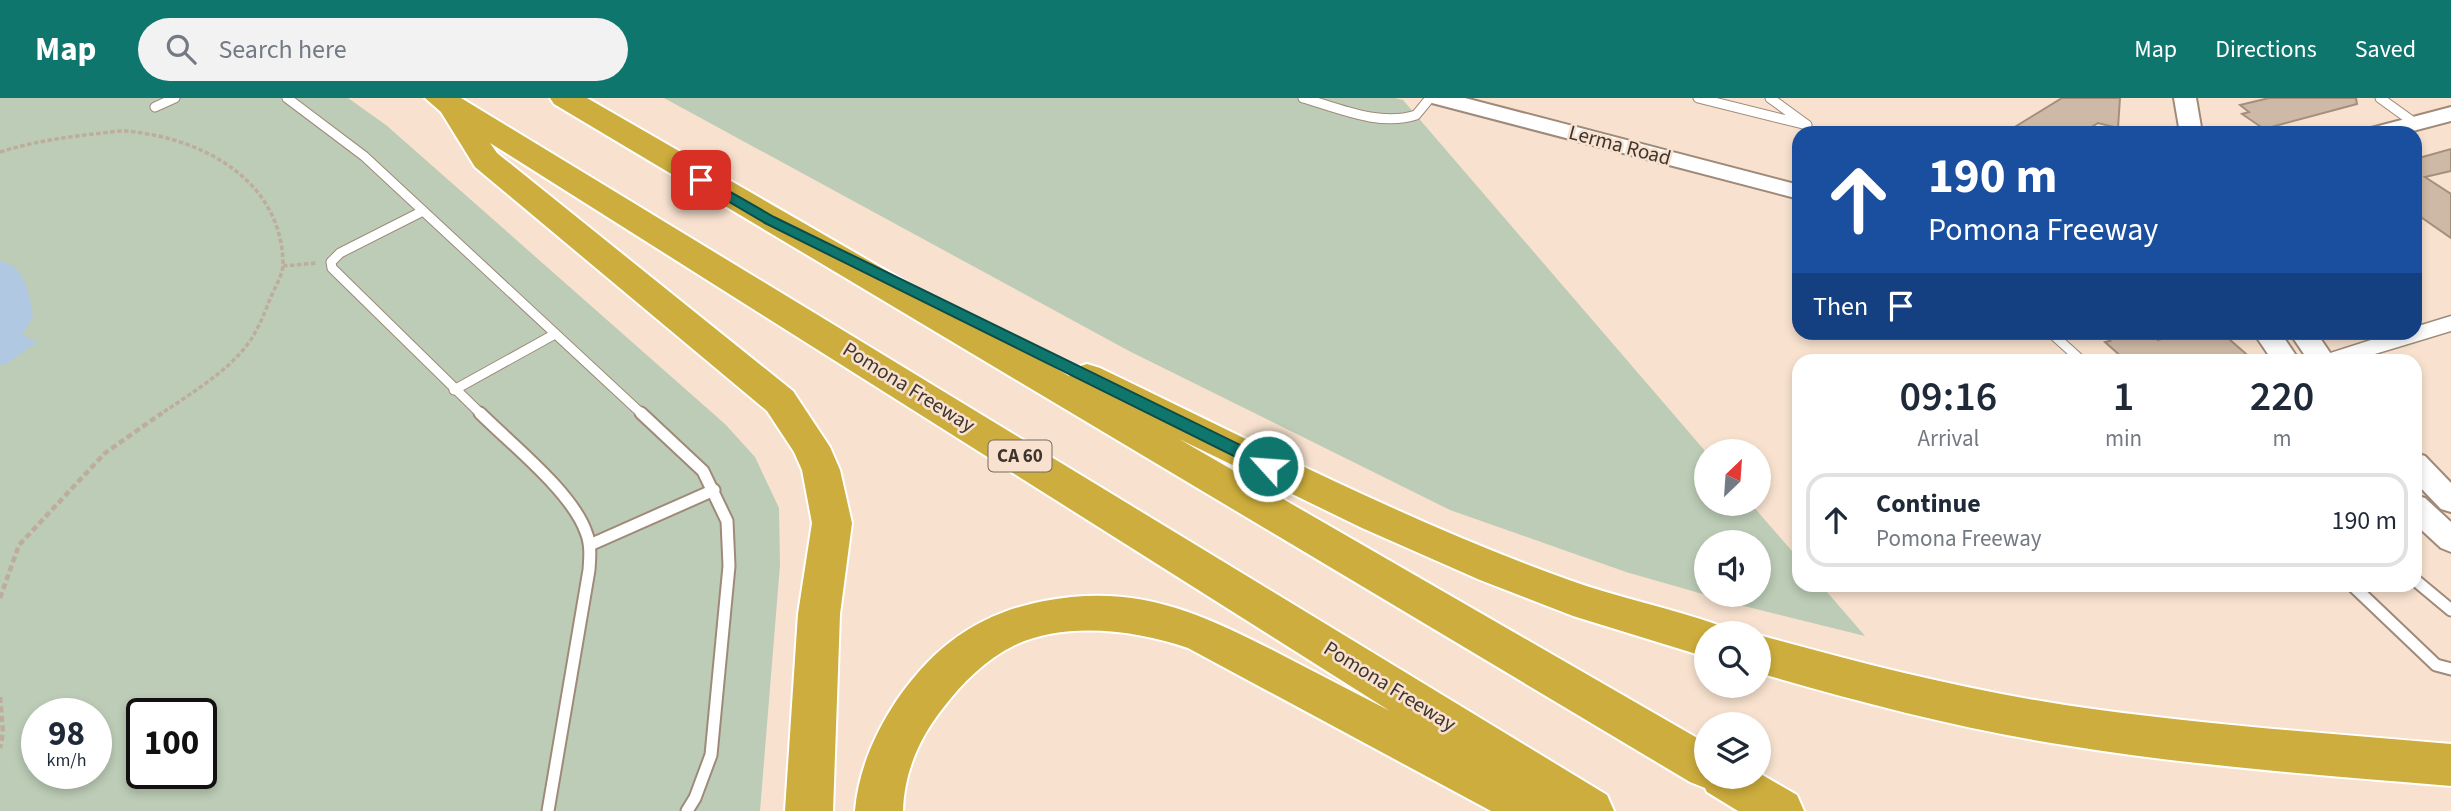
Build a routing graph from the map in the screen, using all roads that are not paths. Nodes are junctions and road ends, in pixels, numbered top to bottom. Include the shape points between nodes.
1 (175, 98) edge
2 (287, 98) edge
3 (565, 98) edge
4 (1303, 98) edge
5 (1430, 98) edge
6 (1440, 98) edge
7 (1698, 98) edge
8 (1770, 98) edge
9 (2185, 98) edge
10 (2380, 98) edge
11 (444, 100) edge
12 (1468, 101) edge
13 (155, 107) dead end
14 (2451, 114) edge
15 (2416, 124) junction
16 (2190, 126) edge
17 (2408, 126) edge
18 (1792, 190) edge
19 (423, 211) junction
20 (770, 220) junction
21 (2451, 324) edge
22 (2422, 333) edge
23 (555, 334) junction
24 (2059, 340) edge
25 (2398, 340) edge
26 (2074, 354) edge
27 (2352, 354) edge
28 (454, 390) junction
29 (2422, 471) edge
30 (714, 490) junction
31 (2451, 500) edge
32 (2422, 513) edge
33 (2451, 540) edge
34 (592, 544) junction
35 (2422, 586) edge
36 (2359, 592) edge
37 (2451, 610) edge
38 (1694, 635) edge
39 (1771, 657) edge
40 (2451, 669) edge
41 (1694, 760) edge
42 (2451, 765) edge
43 (1743, 789) edge
44 (548, 811) edge
45 (687, 811) edge
46 (809, 811) edge
47 (879, 811) edge
48 (1537, 811) edge
49 (1590, 811) edge
50 (1780, 811) edge

1 - 13 lane
2 - 19 lane via 364,156
3 - 20 highway
4 - 5 lane via 1400,120 1415,116
6 - 12 street, Lerma Road
7 - 8 lane via 1807,125
9 - 16 street
10 - 15 lane
11 - 46 highway via 486,160 780,401 811,447 821,470 832,523 820,614
11 - 49 highway, Pomona Freeway / CA 60
12 - 18 street, Lerma Road
14 - 15 street
15 - 17 street
19 - 23 lane
19 - 28 lane via 340,253 331,262 332,268
20 - 38 highway via 1342,502 1555,592
20 - 41 highway
21 - 22 street
23 - 28 lane
23 - 30 lane via 703,471
24 - 26 lane
25 - 27 street
28 - 34 lane via 566,498
29 - 31 street
30 - 34 lane
30 - 45 lane via 727,521 729,566 711,755
32 - 33 street
34 - 44 lane
35 - 37 lane
36 - 40 lane via 2436,665
39 - 42 highway via 1884,689 2064,725
43 - 50 highway
47 - 48 highway via 887,761 915,708 953,666 999,632 1091,612 1149,617 1201,634

